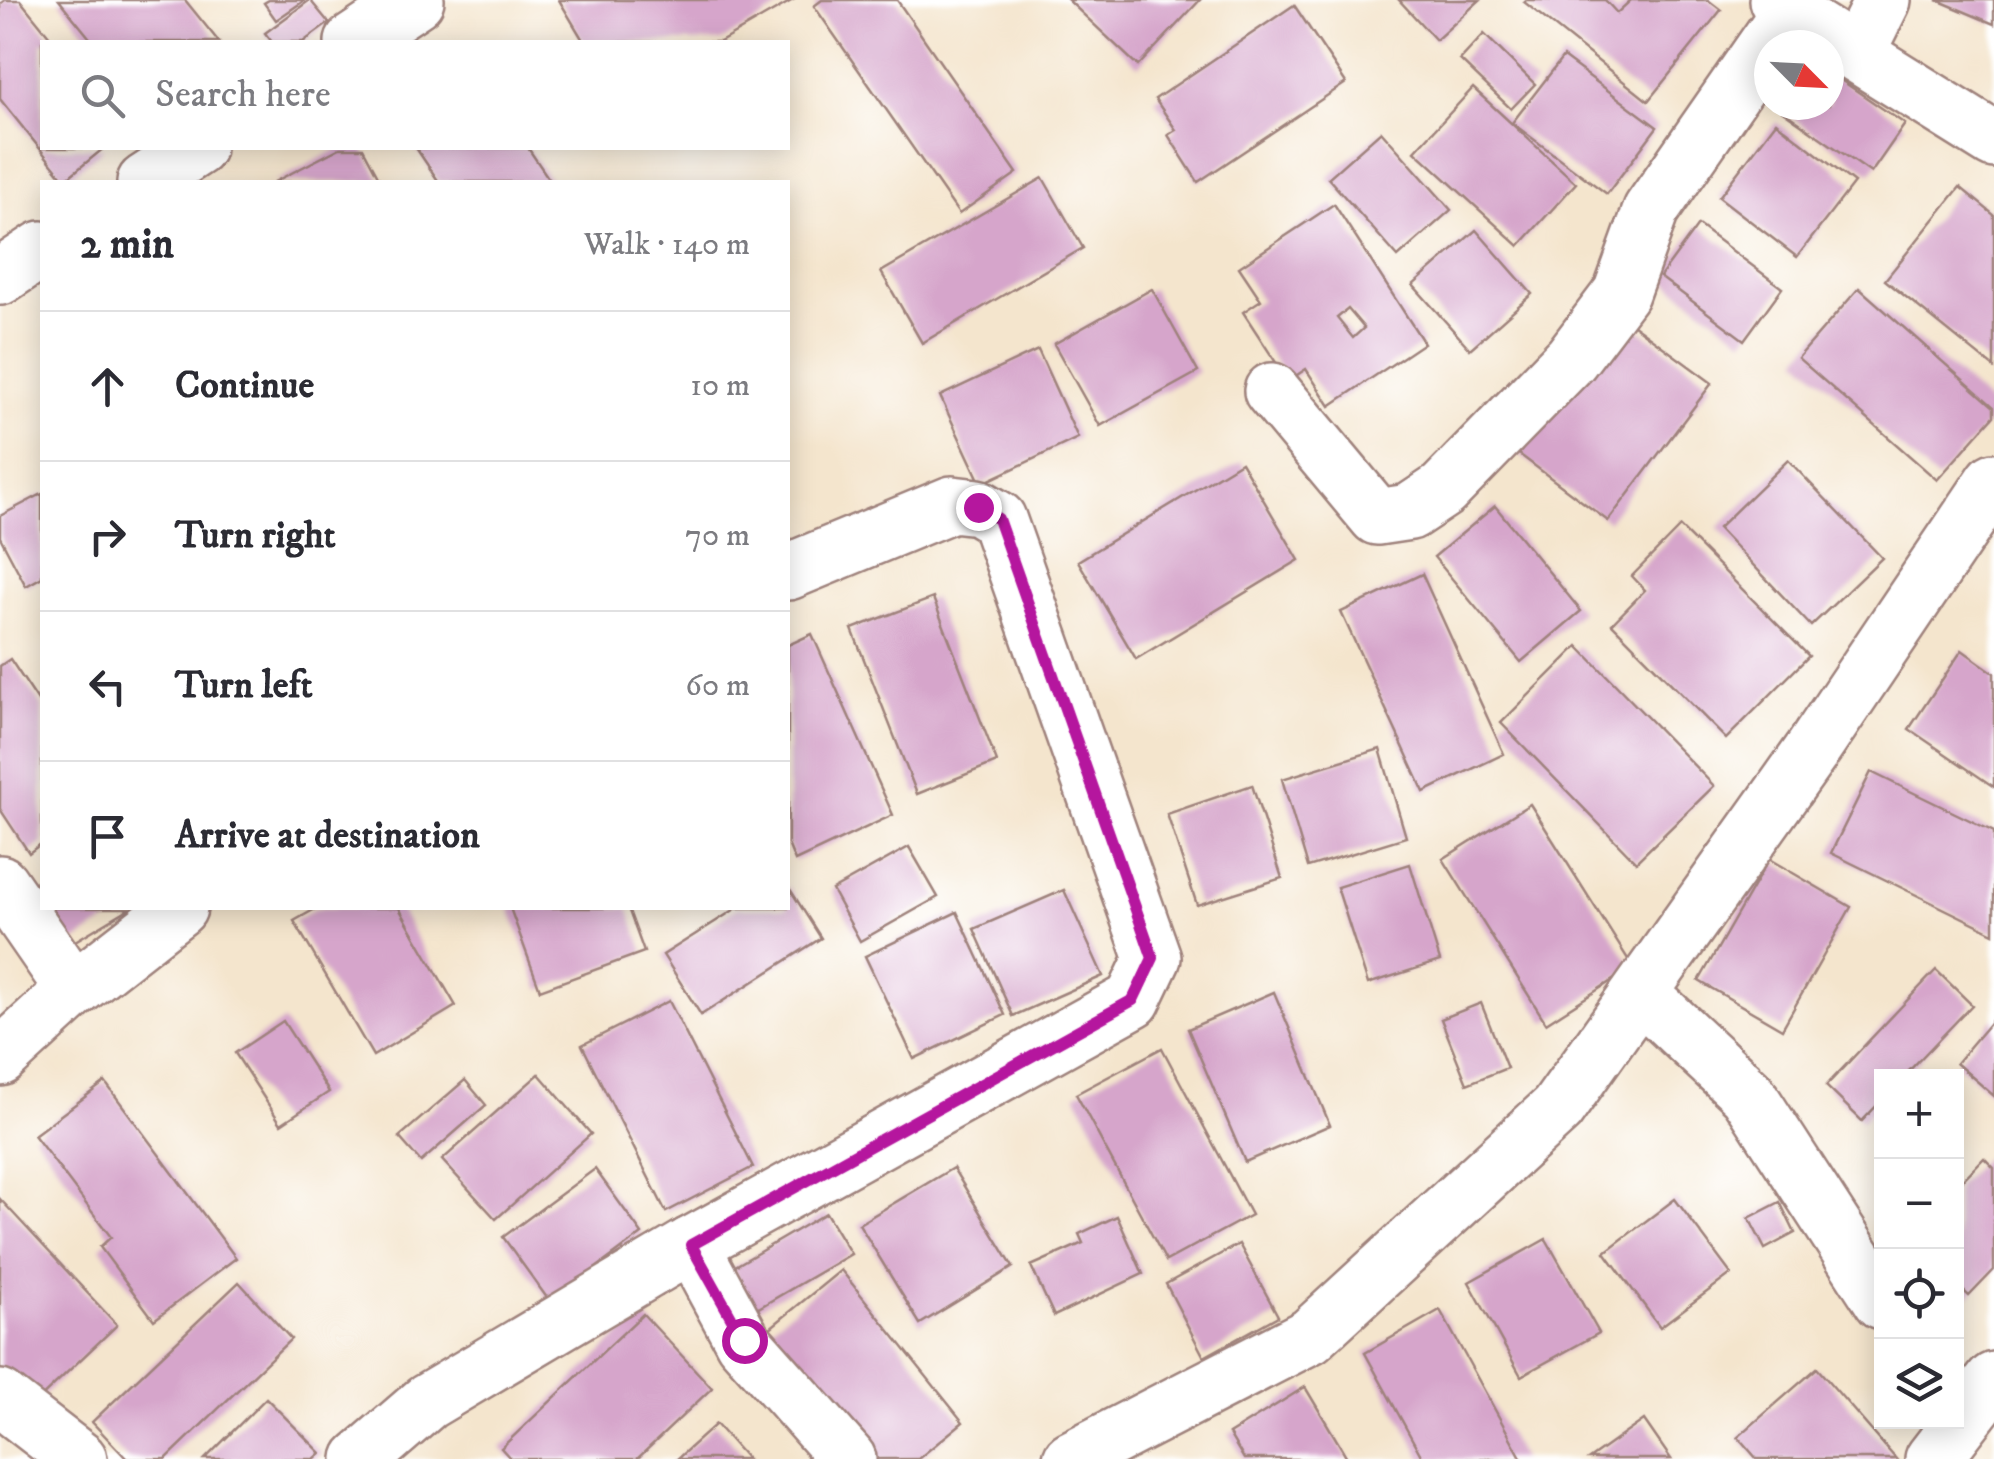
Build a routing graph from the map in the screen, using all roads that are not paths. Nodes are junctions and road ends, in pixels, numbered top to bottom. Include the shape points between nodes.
1 (416, 0) edge
2 (1883, 0) edge
3 (1783, 6) edge
4 (356, 40) edge
5 (1857, 52) junction
6 (1994, 140) edge
7 (194, 150) edge
8 (147, 180) edge
9 (40, 250) edge
10 (0, 277) edge
11 (1272, 391) dead end
12 (1994, 482) edge
13 (790, 571) edge
14 (0, 883) edge
15 (175, 910) edge
16 (74, 990) junction
17 (1641, 994) junction
18 (0, 1058) edge
19 (691, 1245) junction
20 (1874, 1289) edge
21 (1994, 1380) edge
22 (0, 1398) edge
23 (427, 1402) junction
24 (1958, 1441) edge
25 (79, 1459) edge
26 (361, 1459) edge
27 (408, 1459) edge
28 (848, 1459) edge
29 (1071, 1459) edge

1 - 4 street
2 - 5 street
3 - 5 street
3 - 11 street via 1650,210 1621,293 1572,359 1443,490 1410,512 1377,517
5 - 6 street
7 - 8 street
9 - 10 street
12 - 17 street
13 - 19 street via 952,504 978,507 998,519 1153,958 1133,1000
14 - 16 street
15 - 16 street
16 - 18 street
17 - 20 street via 1748,1094
17 - 29 street via 1557,1109 1310,1336
19 - 23 street
19 - 28 street via 744,1340
21 - 24 street
22 - 25 street
23 - 26 street
23 - 27 street

